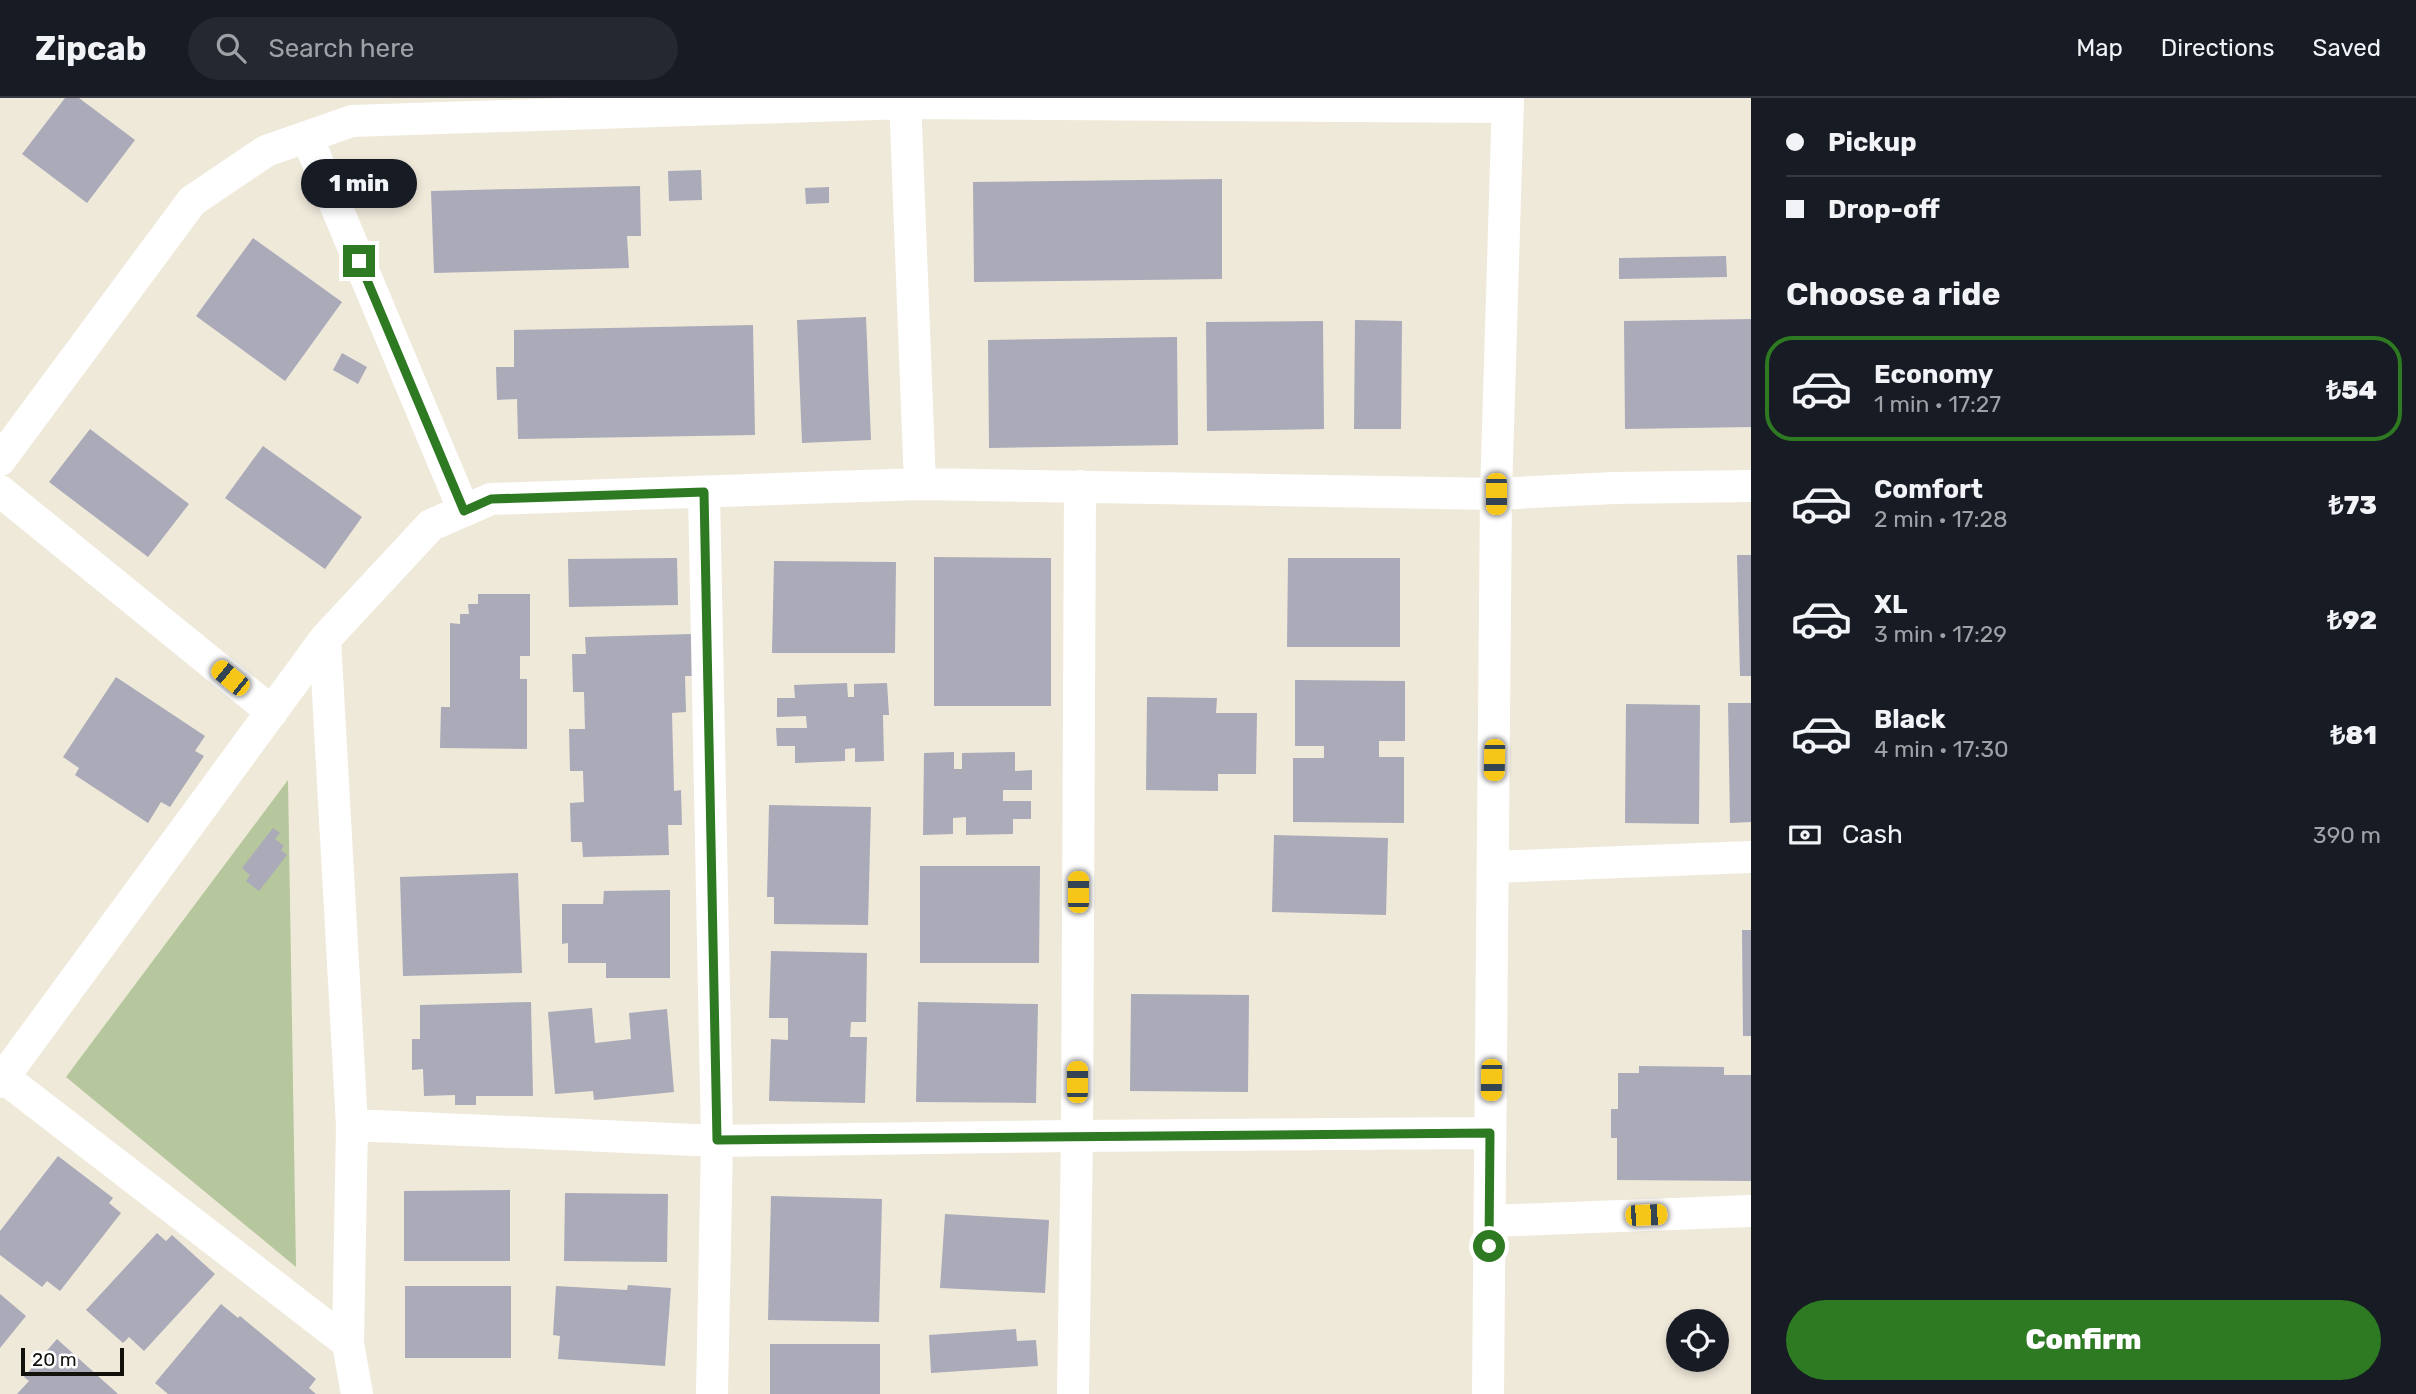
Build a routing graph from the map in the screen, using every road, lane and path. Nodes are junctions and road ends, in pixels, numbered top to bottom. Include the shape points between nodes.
1 (906, 100) edge
2 (1508, 103) edge
3 (326, 121) edge
4 (0, 460) edge
5 (919, 484) junction
6 (1080, 486) junction
7 (1751, 486) edge
8 (0, 491) edge
9 (704, 492) junction
10 (1496, 494) junction
11 (464, 511) junction
12 (325, 639) junction
13 (272, 712) junction
14 (1751, 857) edge
15 (1493, 867) junction
16 (2, 1079) edge
17 (352, 1125) junction
18 (1490, 1133) junction
19 (1077, 1136) junction
20 (717, 1140) junction
21 (1751, 1211) edge
22 (1490, 1221) junction
23 (348, 1343) junction
24 (357, 1394) edge
25 (712, 1394) edge
26 (1073, 1394) edge
27 (1488, 1394) edge

1 - 2 street
1 - 3 street
1 - 5 street
2 - 10 street
3 - 4 street via 267,151 192,201
3 - 11 street
5 - 6 street
5 - 9 street
6 - 10 street
6 - 19 street
7 - 10 street
8 - 13 street
9 - 11 street via 491,499
9 - 20 street
10 - 15 street
11 - 12 street via 431,525
12 - 13 street
12 - 17 street
13 - 16 street
14 - 15 street
15 - 18 street
16 - 23 street
17 - 20 street
17 - 23 street
18 - 19 street
18 - 22 street
19 - 20 street
19 - 26 street
20 - 25 street
21 - 22 street
22 - 27 street
23 - 24 street

